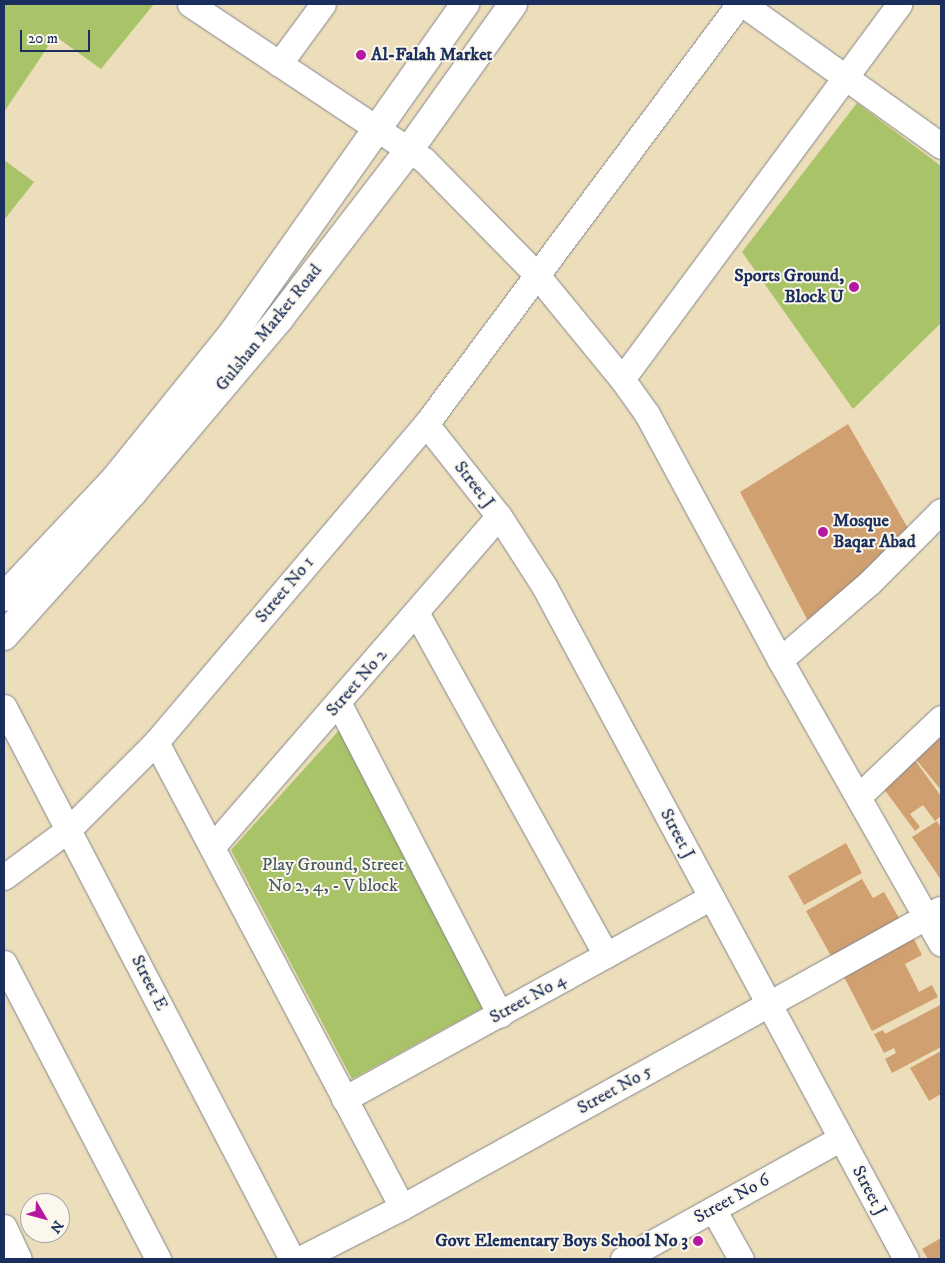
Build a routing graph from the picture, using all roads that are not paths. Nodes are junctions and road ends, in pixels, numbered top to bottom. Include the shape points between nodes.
1 (190, 4) edge
2 (323, 4) edge
3 (465, 4) edge
4 (513, 4) edge
5 (739, 4) edge
6 (743, 4) edge
7 (899, 4) edge
8 (279, 64) junction
9 (845, 76) junction
10 (378, 130) junction
11 (941, 146) edge
12 (409, 150) junction
13 (536, 274) junction
14 (622, 379) junction
15 (426, 424) junction
16 (941, 511) edge
17 (499, 516) junction
18 (4, 597) edge
19 (417, 614) junction
20 (4, 636) edge
21 (780, 660) junction
22 (339, 704) junction
23 (4, 708) edge
24 (941, 718) edge
25 (156, 742) junction
26 (859, 796) junction
27 (69, 829) junction
28 (212, 847) junction
29 (4, 877) edge
30 (711, 898) junction
31 (934, 913) edge
32 (941, 943) edge
33 (606, 955) junction
34 (4, 963) edge
35 (769, 1005) junction
36 (500, 1015) junction
37 (344, 1099) junction
38 (841, 1138) junction
39 (402, 1207) junction
40 (713, 1209) junction
41 (4, 1227) edge
42 (19, 1259) edge
43 (158, 1259) edge
44 (292, 1259) edge
45 (300, 1259) edge
46 (623, 1259) edge
47 (741, 1259) edge
48 (906, 1259) edge

1 - 8 street
2 - 8 street
3 - 10 main road, Gulshan Market Road
4 - 12 main road, Gulshan Market Road
5 - 13 street, Street No 1
6 - 9 street
7 - 9 street
8 - 10 street
9 - 11 street
9 - 14 street
10 - 12 street
10 - 18 main road, Gulshan Market Road via 233,333 116,478
12 - 13 street via 462,196
12 - 20 main road, Gulshan Market Road via 272,327 133,492
13 - 14 street
13 - 15 street, Street No 1
14 - 21 street via 646,414
15 - 17 street, Street J
15 - 25 street, Street No 1
16 - 21 street via 870,582
17 - 19 street, Street No 2
17 - 30 street, Street J via 544,586
19 - 22 street, Street No 2
19 - 33 street
21 - 26 street
22 - 28 street, Street No 2
22 - 36 street
23 - 27 street, Street E
24 - 26 street
25 - 27 street, Street No 1
25 - 28 street
26 - 31 street
27 - 29 street, Street No 1
27 - 44 street, Street E
28 - 37 street
30 - 33 street, Street No 4
30 - 35 street, Street J
31 - 32 street
31 - 35 street, Street No 5
33 - 36 street, Street No 4
34 - 43 street
35 - 38 street, Street J
35 - 39 street, Street No 5
36 - 37 street, Street No 4
37 - 39 street
38 - 40 street, Street No 6
38 - 48 street, Street J
39 - 45 street, Street No 5
40 - 46 street, Street No 6
40 - 47 street
41 - 42 street

